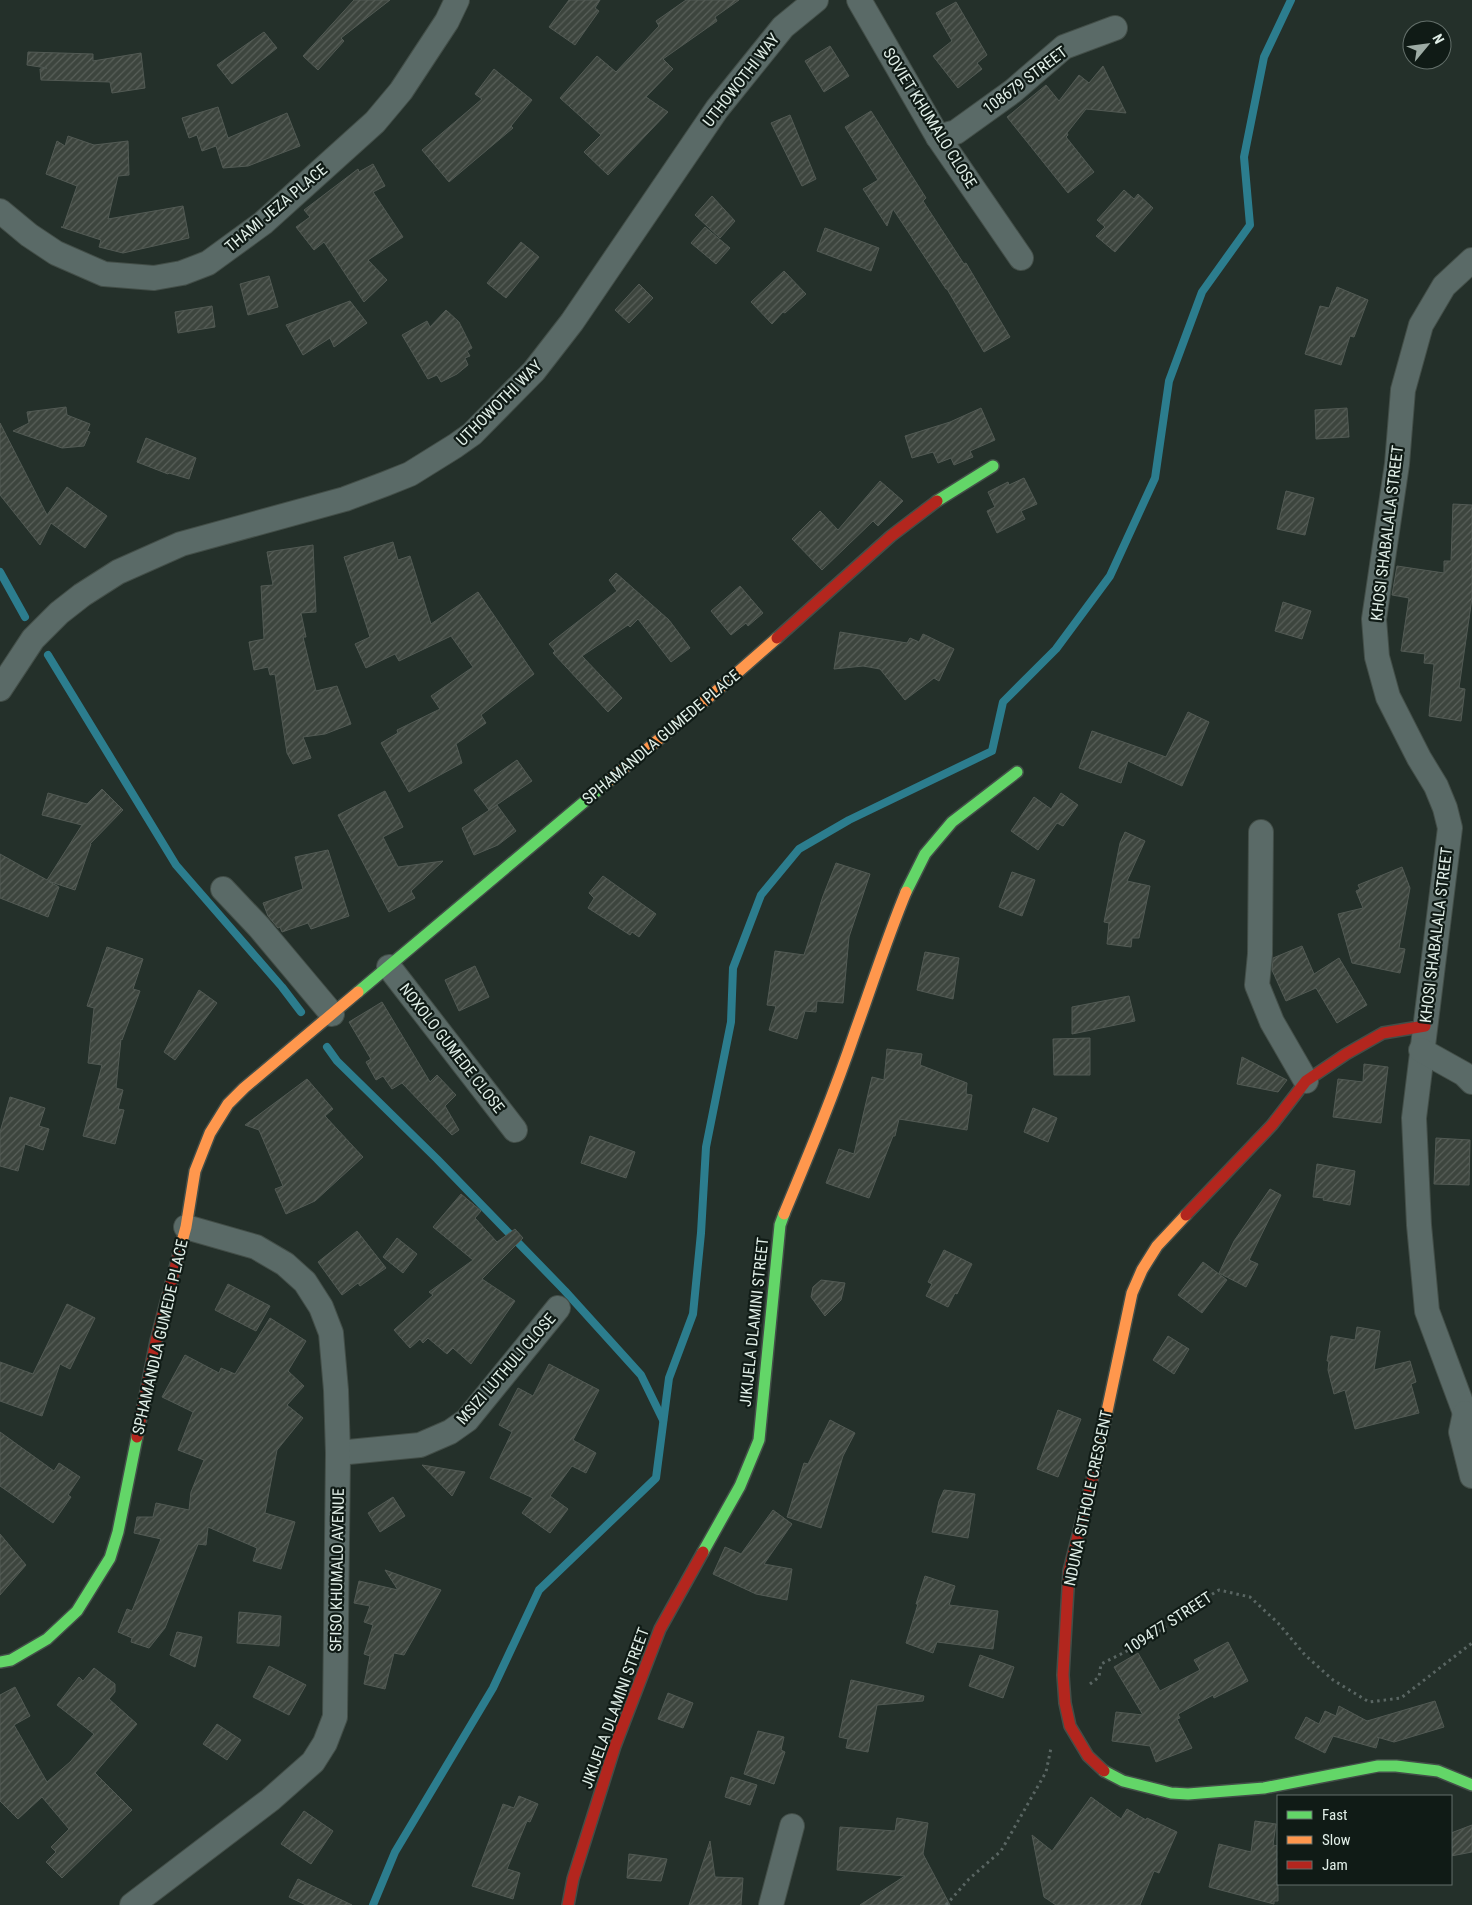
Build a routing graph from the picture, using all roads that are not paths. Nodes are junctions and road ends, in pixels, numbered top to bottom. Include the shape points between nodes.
1 (457, 0) edge
2 (816, 0) edge
3 (859, 0) edge
4 (1115, 28) dead end
5 (938, 137) junction
6 (0, 211) edge
7 (1021, 258) dead end
8 (1472, 260) edge
9 (993, 466) dead end
10 (0, 690) edge
11 (1017, 772) dead end
12 (1261, 832) dead end
13 (223, 889) dead end
14 (389, 967) junction
15 (332, 1014) junction
16 (1425, 1026) junction
17 (1421, 1050) junction
18 (1306, 1082) junction
19 (1472, 1082) edge
20 (515, 1130) dead end
21 (186, 1227) junction
22 (558, 1308) dead end
23 (1469, 1418) edge
24 (338, 1453) junction
25 (1472, 1476) edge
26 (0, 1662) edge
27 (1472, 1784) edge
28 (792, 1826) dead end
29 (132, 1905) edge
30 (568, 1905) edge
31 (771, 1905) edge

1 - 6 street, THAMI JEZA PLACE via 402,91 375,122 263,223 208,263 182,273 154,278 104,274 56,254
2 - 10 street, UTHOWOTHI WAY via 783,27 717,109 572,322 534,371 472,434 410,474 385,484 345,499 181,544 118,572 59,613 33,639
3 - 5 street, SOVIET KHUMALO CLOSE
4 - 5 street, 108679 STREET via 1064,47 1013,91 956,132
5 - 7 street, SOVIET KHUMALO CLOSE
8 - 16 street, KHOSI SHABALALA STREET via 1444,286 1421,325 1403,390 1397,464 1374,619 1376,657 1388,697 1418,758 1436,786 1450,828
9 - 14 street, SPHAMANDLA GUMEDE PLACE via 929,506 891,536 720,688
11 - 30 street, JIKIJELA DLAMINI STREET via 952,822 925,854 908,886 826,1112 780,1225 759,1440 740,1486 660,1629 615,1746
12 - 18 street via 1257,985 1272,1022
13 - 15 street
14 - 15 street, SPHAMANDLA GUMEDE PLACE
14 - 20 street, NOXOLO GUMEDE CLOSE
15 - 21 street, SPHAMANDLA GUMEDE PLACE via 228,1104 210,1133 195,1171
16 - 17 street, KHOSI SHABALALA STREET
16 - 18 street, NDUNA SITHOLE CRESCENT via 1383,1033
17 - 19 street via 1464,1074
17 - 23 street, KHOSI SHABALALA STREET via 1414,1118 1427,1311
18 - 27 street, NDUNA SITHOLE CRESCENT via 1272,1125 1157,1246 1132,1293 1098,1455 1069,1571 1063,1675 1070,1726 1088,1756 1103,1771 1123,1781 1171,1793 1264,1788 1378,1766 1438,1771
21 - 24 street, SFISO KHUMALO AVENUE via 256,1247 306,1282 331,1333
21 - 26 street, SPHAMANDLA GUMEDE PLACE via 156,1341 110,1558 77,1611 47,1639 11,1660
22 - 24 street, MSIZI LUTHULI CLOSE via 466,1420 450,1432 420,1445
23 - 25 street via 1461,1432
24 - 29 street, SFISO KHUMALO AVENUE via 335,1716 325,1743 313,1762 270,1800
28 - 31 street

